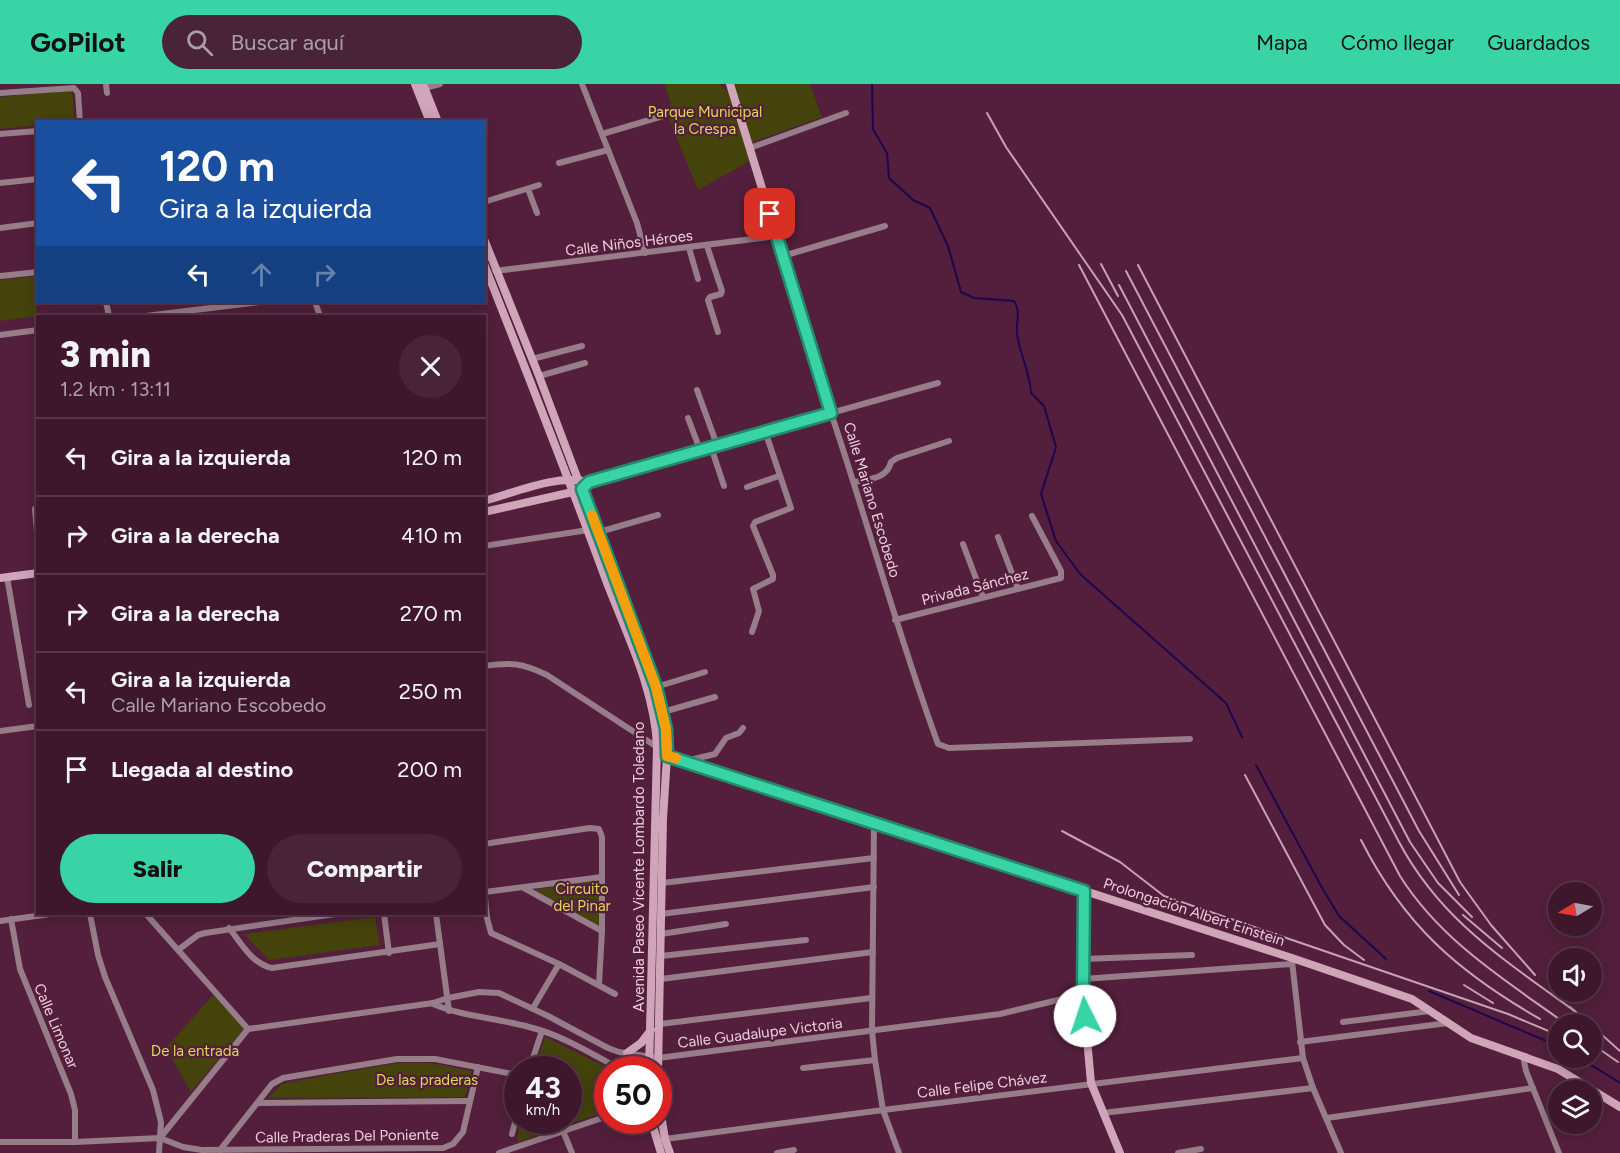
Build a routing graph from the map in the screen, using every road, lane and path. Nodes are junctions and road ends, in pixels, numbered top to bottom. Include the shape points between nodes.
1 (106, 84) edge
2 (415, 84) edge
3 (440, 84) edge
4 (582, 84) edge
5 (729, 84) edge
6 (424, 86) edge
7 (0, 93) edge
8 (107, 93) dead end
9 (846, 113) dead end
10 (663, 116) dead end
11 (80, 120) edge
12 (429, 120) edge
13 (437, 120) edge
14 (36, 131) edge
15 (0, 134) edge
16 (602, 134) junction
17 (750, 148) junction
18 (608, 150) junction
19 (559, 162) dead end
20 (36, 179) edge
21 (0, 183) edge
22 (539, 185) dead end
23 (528, 189) junction
24 (486, 201) edge
25 (537, 213) dead end
26 (36, 224) edge
27 (885, 226) dead end
28 (0, 228) edge
29 (777, 236) junction
30 (706, 246) junction
31 (689, 248) junction
32 (645, 253) junction
33 (486, 254) edge
34 (783, 256) junction
35 (488, 270) edge
36 (36, 272) edge
37 (0, 276) edge
38 (698, 279) dead end
39 (251, 303) edge
40 (155, 315) edge
41 (36, 330) edge
42 (718, 332) dead end
43 (0, 335) edge
44 (582, 346) dead end
45 (532, 359) junction
46 (585, 363) dead end
47 (539, 376) junction
48 (939, 383) dead end
49 (697, 390) dead end
50 (831, 413) junction
51 (688, 418) dead end
52 (765, 432) junction
53 (949, 441) dead end
54 (714, 446) junction
55 (700, 450) junction
56 (779, 476) junction
57 (574, 480) junction
58 (589, 482) junction
59 (854, 482) junction
60 (724, 486) dead end
61 (747, 487) dead end
62 (578, 490) junction
63 (486, 500) edge
64 (35, 509) dead end
65 (486, 513) edge
66 (658, 515) dead end
67 (1032, 516) dead end
68 (36, 520) edge
69 (588, 530) junction
70 (599, 532) junction
71 (998, 537) dead end
72 (963, 544) dead end
73 (486, 546) edge
74 (36, 573) edge
75 (3, 577) edge
76 (1018, 589) junction
77 (984, 597) junction
78 (895, 620) junction
79 (752, 632) dead end
80 (486, 666) edge
81 (705, 672) dead end
82 (656, 687) junction
83 (715, 697) dead end
84 (29, 705) dead end
85 (663, 712) junction
86 (36, 726) edge
87 (743, 728) dead end
88 (0, 731) edge
89 (1190, 738) dead end
90 (657, 747) junction
91 (667, 756) junction
92 (685, 761) junction
93 (874, 822) junction
94 (486, 844) edge
95 (874, 858) junction
96 (602, 877) junction
97 (662, 883) junction
98 (874, 887) junction
99 (524, 888) junction
100 (1084, 891) junction
101 (486, 892) edge
102 (486, 903) edge
103 (44, 915) edge
104 (90, 915) edge
105 (147, 915) edge
106 (327, 915) edge
107 (384, 915) edge
108 (436, 915) edge
109 (661, 915) junction
110 (11, 920) junction
111 (0, 921) edge
112 (726, 924) dead end
113 (229, 928) junction
114 (602, 931) junction
115 (661, 934) junction
116 (806, 940) dead end
117 (440, 944) junction
118 (178, 950) junction
119 (873, 952) junction
120 (388, 953) junction
121 (1192, 955) dead end
122 (661, 956) junction
123 (1083, 959) junction
124 (1292, 961) junction
125 (559, 964) junction
126 (661, 979) junction
127 (1083, 979) junction
128 (599, 984) junction
129 (615, 994) dead end
130 (1083, 994) junction
131 (448, 998) junction
132 (871, 998) junction
133 (433, 1003) junction
134 (533, 1008) junction
135 (449, 1011) junction
136 (1430, 1011) junction
137 (1342, 1022) dead end
138 (1448, 1023) junction
139 (660, 1024) junction
140 (568, 1028) junction
141 (248, 1029) junction
142 (651, 1030) junction
143 (542, 1031) junction
144 (872, 1031) junction
145 (563, 1040) junction
146 (1300, 1042) junction
147 (627, 1053) junction
148 (534, 1056) edge
149 (594, 1056) edge
150 (647, 1056) edge
151 (654, 1056) edge
152 (654, 1056) edge
153 (662, 1056) edge
154 (1526, 1056) junction
155 (1303, 1058) junction
156 (874, 1060) junction
157 (478, 1067) junction
158 (803, 1068) dead end
159 (504, 1072) edge
160 (1091, 1083) junction
161 (1313, 1088) junction
162 (1533, 1088) junction
163 (469, 1101) junction
164 (258, 1103) junction
165 (1620, 1107) edge
166 (883, 1110) junction
167 (1103, 1113) junction
168 (1327, 1118) junction
169 (555, 1134) edge
170 (564, 1134) edge
171 (655, 1134) edge
172 (664, 1134) edge
173 (160, 1138) junction
174 (665, 1139) junction
175 (0, 1142) edge
176 (75, 1142) junction
177 (1201, 1149) dead end
178 (220, 1150) junction
179 (515, 1150) edge
180 (794, 1150) dead end
181 (159, 1153) edge
182 (499, 1153) edge
183 (572, 1153) edge
184 (661, 1153) edge
185 (670, 1153) edge
186 (777, 1153) edge
187 (899, 1153) edge
188 (1120, 1153) edge
189 (1178, 1153) edge
190 (1341, 1153) edge
191 (1559, 1153) edge

1 - 8 street
2 - 12 main road
3 - 6 street
4 - 16 street
5 - 17 main road, Calle Mariano Escobedo
6 - 13 main road
7 - 11 street via 76,89
9 - 17 street
10 - 16 street
14 - 15 street
16 - 18 street
17 - 29 main road, Calle Mariano Escobedo
18 - 19 street
18 - 32 street
20 - 21 street
22 - 23 street
23 - 24 street
23 - 25 street
26 - 28 street
27 - 34 street
29 - 30 street, Calle Niños Héroes
29 - 34 main road, Calle Mariano Escobedo
30 - 31 street, Calle Niños Héroes
30 - 42 street via 722,291 708,300
31 - 32 street, Calle Niños Héroes
31 - 38 street
32 - 35 street, Calle Niños Héroes
33 - 35 main road, Avenida Paseo Vicente Lombardo Toledano
34 - 50 main road, Calle Mariano Escobedo
35 - 45 main road, Avenida Paseo Vicente Lombardo Toledano
35 - 57 main road, Avenida Paseo Vicente Lombardo Toledano
36 - 37 street
39 - 40 street
41 - 43 street
44 - 45 street
45 - 47 main road, Avenida Paseo Vicente Lombardo Toledano
46 - 47 street
47 - 57 main road, Avenida Paseo Vicente Lombardo Toledano
48 - 50 street
49 - 54 street
50 - 52 main road
50 - 59 street, Calle Mariano Escobedo
51 - 55 street
52 - 54 main road
52 - 56 street
53 - 59 street via 897,458 886,474
54 - 55 main road
54 - 60 street
55 - 58 main road
56 - 61 street
56 - 79 street via 791,508 753,526 773,579 753,589 759,614
57 - 58 main road
57 - 62 main road, Avenida Paseo Vicente Lombardo Toledano
57 - 63 main road
58 - 62 main road
59 - 78 street, Calle Mariano Escobedo
62 - 65 main road
62 - 69 main road, Avenida Paseo Vicente Lombardo Toledano
62 - 70 main road, Avenida Paseo Vicente Lombardo Toledano
64 - 68 street
66 - 70 street
67 - 76 street, Privada Sánchez via 1061,578
69 - 73 street
69 - 90 main road, Avenida Paseo Vicente Lombardo Toledano via 651,701
70 - 82 main road, Avenida Paseo Vicente Lombardo Toledano
71 - 76 street
72 - 77 street
74 - 75 main road
75 - 84 street
76 - 77 street, Privada Sánchez
77 - 78 street, Privada Sánchez
78 - 89 street, Calle Mariano Escobedo via 938,744 949,748
80 - 90 street, Prolongación Albert Einstein via 528,666
81 - 82 street
82 - 85 main road, Avenida Paseo Vicente Lombardo Toledano
83 - 85 street
85 - 91 main road, Avenida Paseo Vicente Lombardo Toledano
86 - 88 street
87 - 92 street via 726,738 715,754
90 - 91 main road, Prolongación Albert Einstein
90 - 142 main road, Avenida Paseo Vicente Lombardo Toledano
91 - 92 main road, Prolongación Albert Einstein
91 - 97 main road, Avenida Paseo Vicente Lombardo Toledano
92 - 93 main road, Prolongación Albert Einstein
93 - 95 street
93 - 100 main road, Prolongación Albert Einstein
94 - 96 street via 597,828 601,832
95 - 97 street
95 - 98 street
96 - 99 street
96 - 114 street
97 - 109 main road, Avenida Paseo Vicente Lombardo Toledano
98 - 109 street
98 - 119 street
99 - 101 street
99 - 114 street
100 - 123 main road
100 - 124 main road, Prolongación Albert Einstein
102 - 125 street via 491,933
103 - 110 street
104 - 173 street via 105,977 153,1090 161,1122
105 - 118 street
106 - 113 street
107 - 120 street
108 - 117 street
109 - 115 main road, Avenida Paseo Vicente Lombardo Toledano
110 - 111 street
110 - 176 street, Calle Limonar via 20,969 71,1094
112 - 115 street
113 - 118 street via 198,935
113 - 120 street via 264,967
114 - 128 street
115 - 122 main road, Avenida Paseo Vicente Lombardo Toledano
116 - 122 street
117 - 120 street
117 - 131 street
118 - 141 street
119 - 126 street
119 - 132 street
121 - 123 street
122 - 126 main road, Avenida Paseo Vicente Lombardo Toledano
123 - 127 main road
124 - 127 street
124 - 136 main road, Prolongación Albert Einstein via 1412,999
124 - 146 street
125 - 128 street
125 - 134 street
126 - 139 main road, Avenida Paseo Vicente Lombardo Toledano
127 - 130 main road
128 - 129 street
130 - 144 street, Calle Guadalupe Victoria via 1000,1014
130 - 160 main road
131 - 133 street, Calle Guadalupe Victoria
131 - 134 street, Calle Guadalupe Victoria via 499,993
131 - 135 street
132 - 139 street
132 - 144 street
133 - 135 street
133 - 141 street, Calle Guadalupe Victoria
134 - 140 street, Calle Guadalupe Victoria
135 - 143 street
136 - 137 street
136 - 138 main road, Prolongación Albert Einstein
138 - 146 street
138 - 154 main road, Prolongación Albert Einstein via 1471,1038
139 - 152 main road, Avenida Paseo Vicente Lombardo Toledano
140 - 145 street
140 - 147 street, Calle Guadalupe Victoria
141 - 173 street
142 - 147 main road
142 - 151 main road, Avenida Paseo Vicente Lombardo Toledano
143 - 145 street
143 - 148 street
144 - 153 street, Calle Guadalupe Victoria
144 - 156 street
145 - 149 street
146 - 155 street
147 - 150 street, Calle Guadalupe Victoria
154 - 162 street via 1525,1067
154 - 165 main road, Prolongación Albert Einstein via 1558,1069
155 - 160 street, Calle Felipe Chávez
155 - 161 street
156 - 158 street
156 - 166 street
157 - 159 street
157 - 163 street, Calle Praderas Del Poniente
157 - 164 street via 416,1058 296,1075 272,1084
160 - 166 street, Calle Felipe Chávez
160 - 167 main road
161 - 167 street
161 - 168 street
162 - 168 street
162 - 191 street
163 - 164 street
163 - 178 street, Calle Praderas Del Poniente via 459,1139 443,1148
164 - 178 street
166 - 174 street, Calle Felipe Chávez
166 - 187 street
167 - 188 main road
168 - 190 street
169 - 179 street
170 - 183 street
171 - 184 main road
172 - 174 main road
173 - 176 street
173 - 178 street, Calle Praderas Del Poniente via 183,1147
173 - 181 street
174 - 185 main road
175 - 176 street
177 - 189 street
179 - 182 street
180 - 186 street

